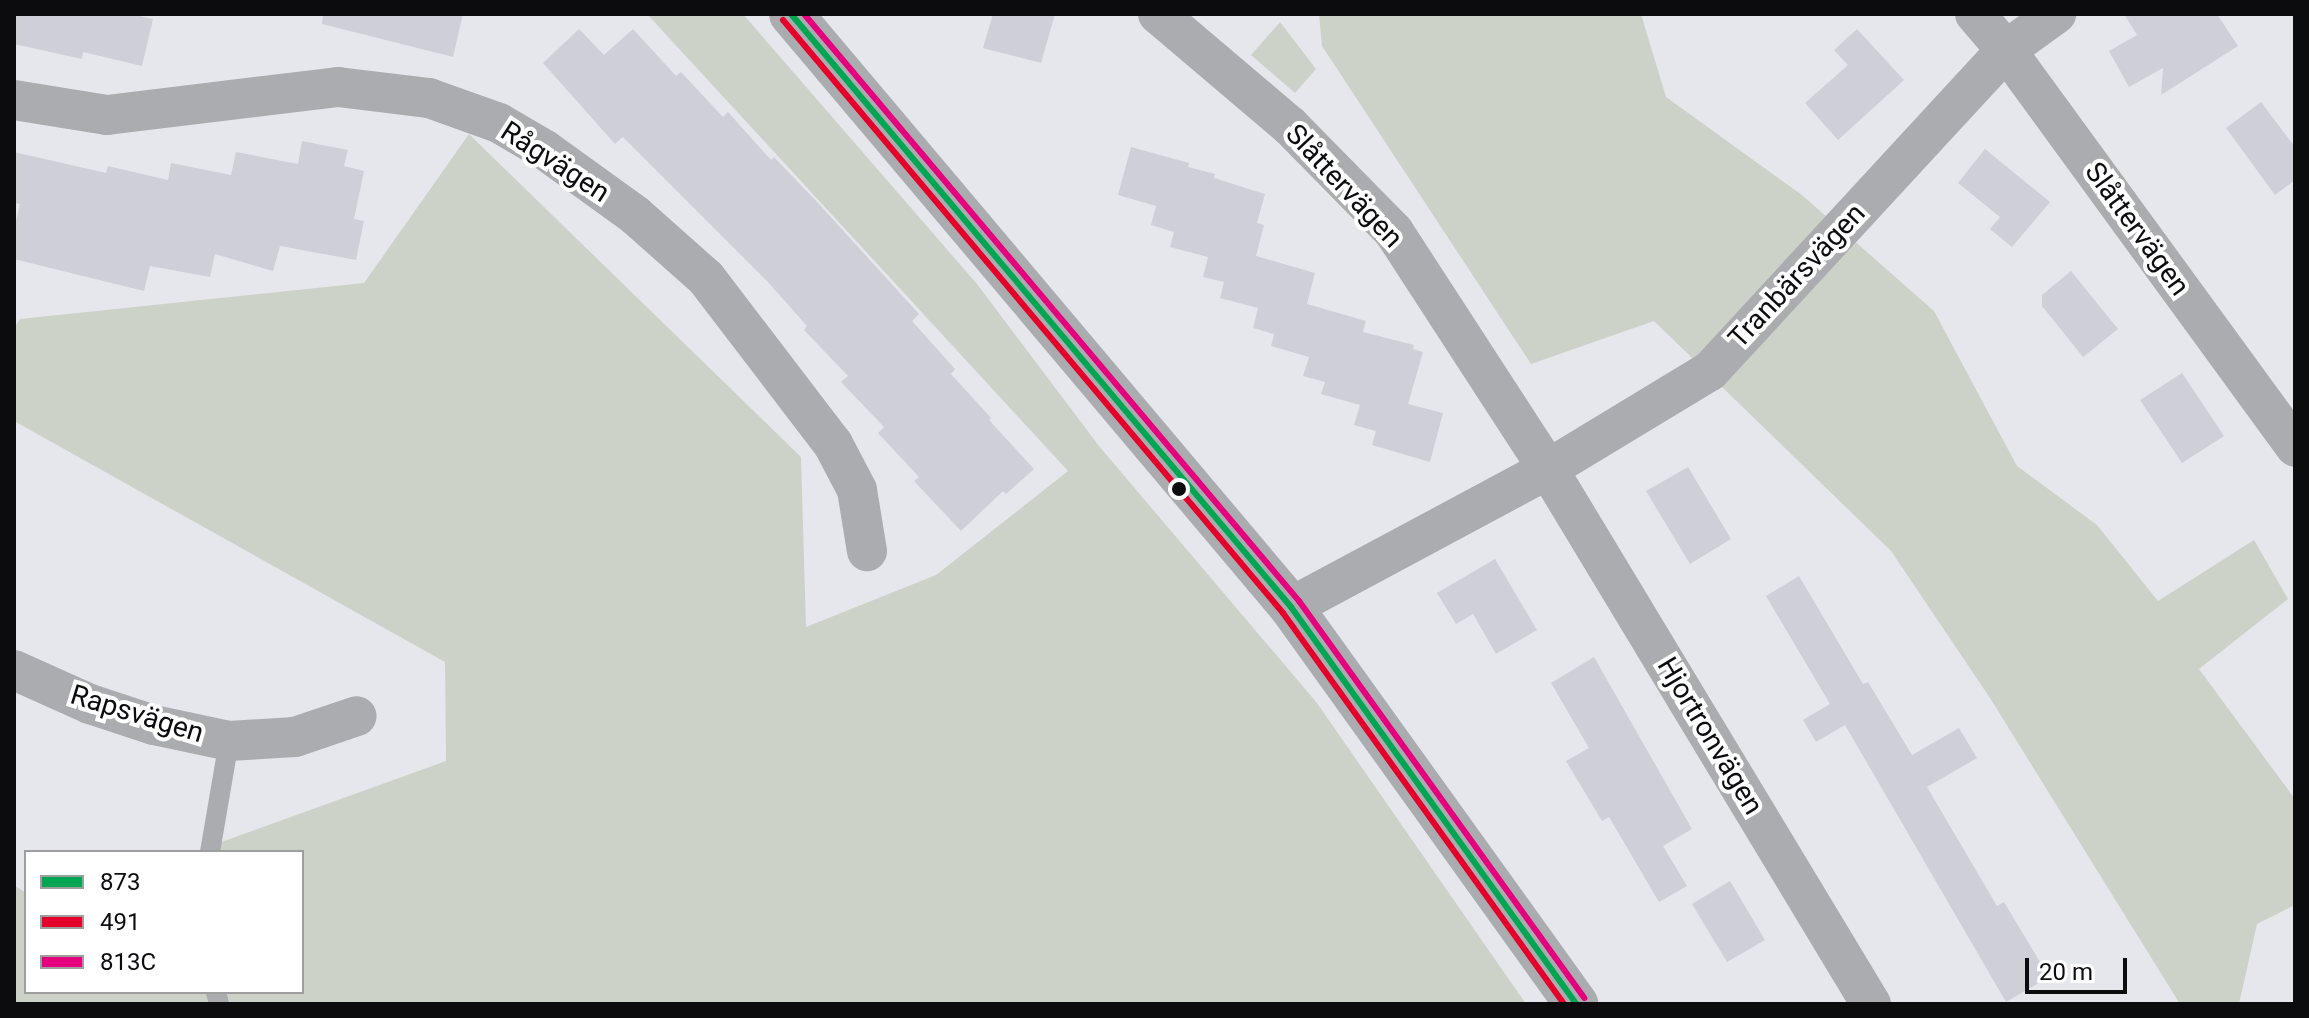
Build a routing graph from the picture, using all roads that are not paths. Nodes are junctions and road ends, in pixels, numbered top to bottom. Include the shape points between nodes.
1 (791, 14) edge
2 (1158, 14) edge
3 (1975, 14) edge
4 (2056, 14) edge
5 (2006, 50) junction
6 (14, 100) edge
7 (2295, 447) edge
8 (1548, 469) junction
9 (867, 551) dead end
10 (1291, 607) junction
11 (14, 670) edge
12 (357, 716) dead end
13 (229, 741) junction
14 (210, 850) edge
15 (1576, 1004) edge
16 (1871, 1004) edge

1 - 10 street
2 - 8 street, Slåttervägen via 1290,126 1394,232
3 - 5 street, Slåttervägen
4 - 5 street, Tranbärsvägen
5 - 7 street, Slåttervägen
5 - 8 street, Tranbärsvägen via 1710,371
6 - 9 street, Rågvägen via 107,115 338,87 429,98 499,123 635,215 706,278 833,444 857,490
8 - 10 street, Tranbärsvägen
8 - 16 street, Hjortronvägen
10 - 15 street
11 - 13 street, Rapsvägen via 90,704
12 - 13 street, Rapsvägen via 295,737
13 - 14 lane

